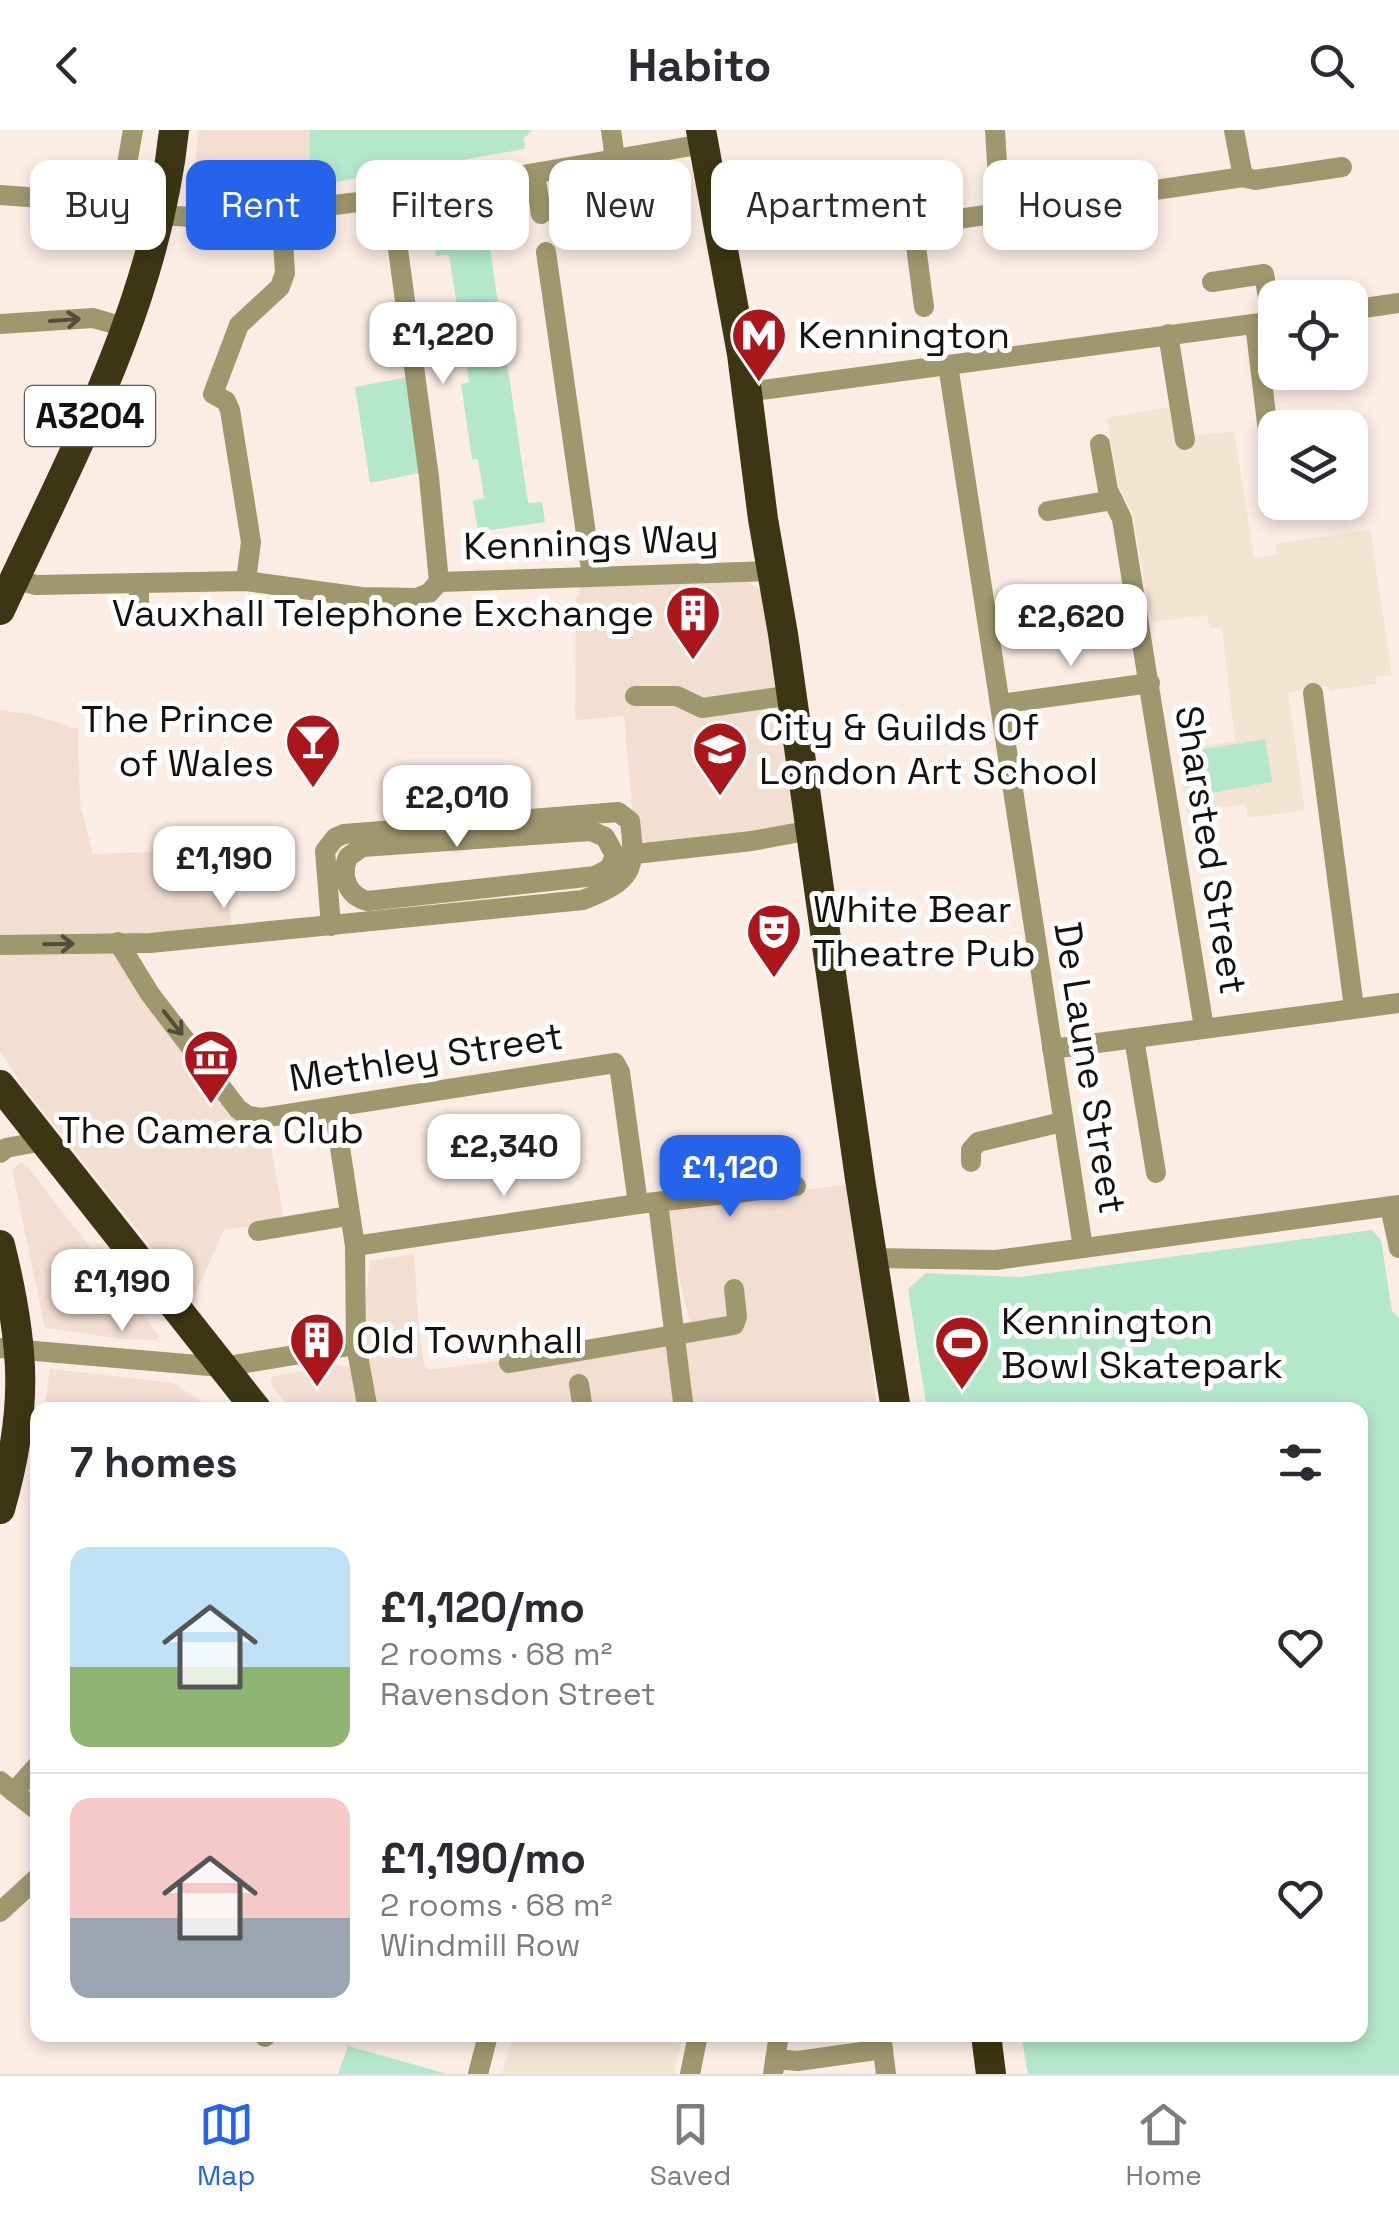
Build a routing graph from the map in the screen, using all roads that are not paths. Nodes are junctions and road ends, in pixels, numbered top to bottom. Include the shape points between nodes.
1 (174, 130) edge
2 (611, 130) edge
3 (995, 130) edge
4 (1234, 130) edge
5 (131, 131) edge
6 (702, 137) edge
7 (615, 160) joint
8 (997, 160) edge
9 (1342, 167) dead end
10 (549, 171) edge
11 (535, 173) junction
12 (529, 174) edge
13 (1243, 177) junction
14 (166, 182) edge
15 (1158, 189) edge
16 (0, 195) edge
17 (541, 214) dead end
18 (151, 250) edge
19 (284, 250) edge
20 (397, 250) edge
21 (917, 250) edge
22 (546, 252) dead end
23 (1264, 280) edge
24 (1212, 282) dead end
25 (1399, 303) edge
26 (924, 307) dead end
27 (1368, 307) edge
28 (1258, 323) edge
29 (0, 324) edge
30 (128, 328) junction
31 (1168, 334) junction
32 (948, 365) junction
33 (746, 392) junction
34 (1185, 440) dead end
35 (1100, 444) dead end
36 (1112, 500) junction
37 (1048, 511) dead end
38 (774, 571) junction
39 (592, 576) junction
40 (14, 579) junction
41 (246, 581) junction
42 (439, 582) junction
43 (139, 583) junction
44 (0, 610) edge
45 (138, 616) dead end
46 (1150, 683) junction
47 (1313, 692) dead end
48 (792, 694) junction
49 (635, 696) dead end
50 (1000, 704) junction
51 (812, 830) junction
52 (590, 831) joint
53 (635, 854) junction
54 (332, 926) junction
55 (118, 942) junction
56 (150, 943) junction
57 (0, 945) edge
58 (135, 968) junction
59 (1399, 1003) edge
60 (1354, 1008) junction
61 (1204, 1028) junction
62 (1134, 1038) junction
63 (1052, 1049) junction
64 (0, 1084) edge
65 (334, 1108) junction
66 (1062, 1122) junction
67 (43, 1140) junction
68 (0, 1153) edge
69 (971, 1162) dead end
70 (1156, 1173) dead end
71 (796, 1186) dead end
72 (648, 1204) junction
73 (1394, 1206) edge
74 (348, 1216) junction
75 (258, 1231) dead end
76 (0, 1245) edge
77 (354, 1246) junction
78 (1083, 1248) junction
79 (1399, 1248) edge
80 (872, 1258) junction
81 (734, 1288) dead end
82 (676, 1334) junction
83 (356, 1345) junction
84 (11, 1350) edge
85 (510, 1363) dead end
86 (221, 1367) junction
87 (578, 1384) dead end
88 (250, 1402) edge
89 (367, 1402) edge
90 (581, 1402) edge
91 (683, 1402) edge
92 (895, 1402) edge
93 (0, 1509) edge
94 (30, 1771) edge
95 (7, 1786) edge
96 (30, 1805) edge
97 (30, 1884) edge
98 (0, 1912) edge
99 (486, 2042) edge
100 (697, 2042) edge
101 (882, 2042) edge
102 (987, 2042) edge
103 (776, 2058) edge
104 (478, 2074) edge
105 (690, 2074) edge
106 (886, 2074) edge
107 (992, 2074) edge

1 - 14 highway, A3204
2 - 7 street
3 - 8 street
4 - 13 street
5 - 16 street via 126,170 108,203
6 - 7 street
6 - 33 highway
9 - 13 street
10 - 11 street
11 - 12 street
11 - 17 street
13 - 15 street
18 - 30 highway, A3204
19 - 41 street via 280,287 239,325 213,394 230,410 251,542
20 - 42 street
21 - 26 street
22 - 39 street
23 - 24 street via 1264,274
25 - 27 street
28 - 31 street
29 -> 30 street via 93,318
30 - 40 highway, A3204
31 - 32 street
31 - 34 street
32 - 33 street
32 - 50 street, De Laune Street
33 - 38 highway
35 - 36 street, Sharsted Street
36 - 37 street
36 - 46 street, Sharsted Street via 1122,519
38 - 39 street, Kennings Way
38 - 48 highway
39 - 42 street, Kennings Way
40 - 43 street via 36,586
40 - 44 highway, A3204
41 - 42 street, Kennings Way via 417,598
41 - 43 street
43 - 45 street
46 - 50 street, Sharsted Street
46 - 61 street, Sharsted Street
47 - 60 street
48 - 49 street via 702,708 677,696
48 - 51 highway
50 - 63 street, De Laune Street
51 - 53 street
51 - 80 highway
52 - 52 street via 606,838 614,855 608,870 595,876 368,901 351,891 345,876 348,857 362,846
53 - 54 street via 632,868 616,883 583,900
53 - 54 street via 630,820 618,812 344,834 325,851
54 - 56 street
55 - 56 street
57 -> 55 street
55 - 58 street
56 - 58 street
58 -> 65 street, Methley Street via 238,1109 262,1118
59 - 60 street
60 - 61 street
61 - 62 street
62 - 63 street
62 - 70 street
63 - 66 street, De Laune Street
64 - 67 highway
65 - 72 street, Methley Street via 615,1063
65 - 74 street
66 - 69 street via 978,1142
66 - 78 street, De Laune Street
67 - 68 street
67 - 86 highway
71 - 72 street
72 - 77 street
72 - 82 street
73 - 78 street
73 - 79 street
74 - 75 street
74 - 77 street
76 - 84 highway
77 - 83 street
78 - 80 street via 996,1260
80 - 92 highway
81 - 82 street via 734,1325
82 - 85 street
82 - 91 street
83 - 86 street
83 - 89 street
84 - 86 street
84 - 93 highway via 20,1415
86 - 88 highway
87 - 90 street
94 - 95 street
95 - 96 street
97 - 98 street
99 - 104 street
100 - 105 street
101 - 103 street via 798,2061
101 - 106 street
102 - 107 highway

